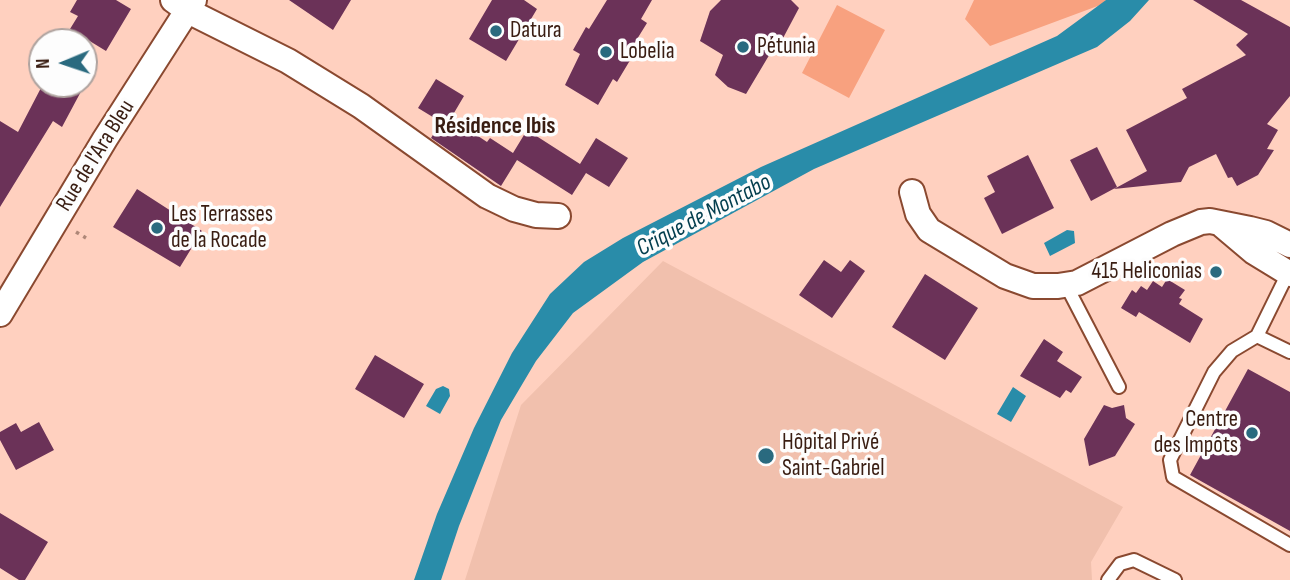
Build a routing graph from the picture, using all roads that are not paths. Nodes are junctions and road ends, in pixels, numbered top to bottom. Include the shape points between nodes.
1 (185, 4) edge
2 (912, 192) dead end
3 (558, 216) dead end
4 (1222, 224) junction
5 (1287, 236) edge
6 (1282, 270) edge
7 (1066, 285) junction
8 (0, 314) edge
9 (1257, 335) junction
10 (1290, 352) edge
11 (1119, 387) dead end
12 (1290, 545) edge
13 (1108, 580) edge
14 (1175, 580) edge

1 - 3 street via 361,106 487,196 514,209
1 - 8 street, Rue de l'Ara Bleu
2 - 7 street via 918,215 929,230 1004,276 1033,286
4 - 5 street
4 - 6 street
4 - 7 street via 1188,226 1095,275
5 - 6 street
6 - 9 lane
7 - 11 lane
9 - 10 lane
9 - 12 lane via 1232,351 1214,372 1172,453 1170,470 1173,477
13 - 14 lane via 1120,564 1133,560

